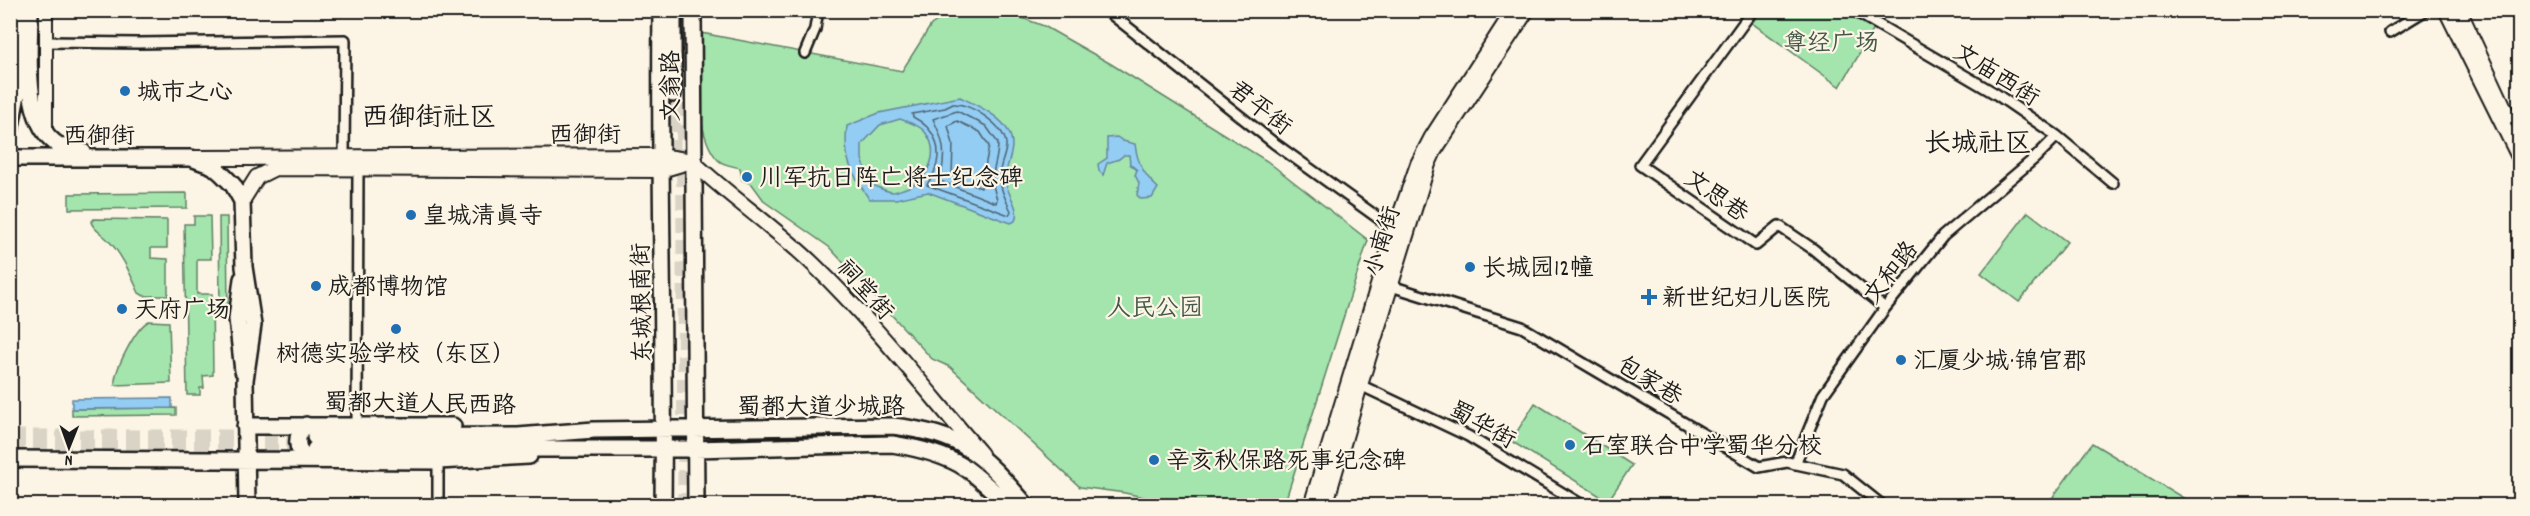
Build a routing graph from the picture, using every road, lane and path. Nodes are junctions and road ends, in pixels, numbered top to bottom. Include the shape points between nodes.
1 (19, 10) edge
2 (30, 10) edge
3 (46, 10) edge
4 (661, 10) edge
5 (673, 10) edge
6 (693, 10) edge
7 (818, 10) edge
8 (1106, 10) edge
9 (1514, 10) edge
10 (1527, 10) edge
11 (1753, 10) edge
12 (1853, 10) edge
13 (2426, 10) edge
14 (2446, 10) edge
15 (2459, 10) edge
16 (2390, 32) dead end
17 (46, 42) junction
18 (805, 53) dead end
19 (673, 94) tunnel mouth
20 (10, 131) edge
21 (46, 133) junction
22 (2057, 136) junction
23 (2520, 140) edge
24 (128, 157) junction
25 (344, 157) junction
26 (10, 158) edge
27 (191, 158) junction
28 (2520, 159) edge
29 (693, 161) junction
30 (660, 163) junction
31 (358, 169) junction
32 (2113, 183) dead end
33 (242, 201) junction
34 (1395, 230) junction
35 (1391, 286) junction
36 (1885, 308) junction
37 (1360, 384) junction
38 (357, 425) junction
39 (246, 426) junction
40 (663, 428) junction
41 (696, 428) junction
42 (594, 430) junction
43 (311, 443) junction
44 (695, 448) junction
45 (594, 449) junction
46 (663, 449) junction
47 (10, 459) edge
48 (247, 460) junction
49 (438, 461) junction
50 (1795, 464) junction
51 (990, 465) junction
52 (247, 506) edge
53 (438, 506) edge
54 (663, 506) edge
55 (696, 506) edge
56 (1010, 506) edge
57 (1027, 506) edge
58 (1311, 506) edge
59 (1325, 506) edge
60 (1584, 506) edge
61 (1884, 506) edge

1 - 20 main road via 19,84
2 - 21 main road via 30,85
3 - 17 street
4 - 30 main road, 文翁路
5 - 19 main road, 文翁路
6 - 29 main road, 文翁路
7 - 18 street
8 - 34 street, 君平街 via 1274,143
9 - 34 main road, 小南街 via 1432,137 1418,164
10 - 35 main road, 小南街 via 1434,151
11 - 36 street, 文思巷 via 1640,165 1756,245 1779,226
12 - 22 street, 文庙西街 via 1996,94
13 - 16 street
14 - 28 main road
15 - 23 main road
17 - 21 street
17 - 25 street via 345,40
21 - 24 main road via 65,147
22 - 32 street, 文庙西街
22 - 36 street, 文和路 via 1943,237
24 - 26 main road, 西御街
24 - 27 main road, 西御街
25 - 27 main road, 西御街
25 - 30 main road, 西御街
27 - 33 main road via 213,166 233,185
29 - 30 main road, 西御街
29 - 41 main road
29 - 51 main road, 祠堂街 via 813,264
30 - 31 main road, 西御街
30 - 40 main road, 东城根南街
31 - 33 main road, 西御街 via 270,169 256,177
31 - 38 street
33 - 39 main road via 244,267 237,319
34 - 58 main road, 小南街
35 - 37 main road, 小南街
35 - 50 street, 包家巷 via 1522,327 1759,467
36 - 50 street, 文和路 via 1823,395
37 - 59 main road, 小南街
37 - 60 street, 蜀华街 via 1468,436
38 - 42 main road, 蜀都大道人民西路
38 - 43 main road, 蜀都大道人民西路
39 - 43 main road, 蜀都大道人民西路
39 - 48 main road
40 - 41 main road, 蜀都大道人民西路
40 - 42 main road, 蜀都大道人民西路
40 - 46 main road, 东城根南街
41 - 44 main road
41 - 51 main road, 蜀都大道少城路 via 893,426 925,430 970,448
42 - 43 main road, 蜀都大道人民西路
43 - 45 main road, 蜀都大道人民西路
43 - 48 main road, 蜀都大道人民西路
43 - 49 main road, 蜀都大道人民西路
44 - 46 main road, 蜀都大道人民西路
44 - 55 main road
44 - 56 main road, 蜀都大道少城路 via 864,444 914,448 967,469
45 - 46 main road, 蜀都大道人民西路
45 - 49 main road, 蜀都大道人民西路 via 507,459
46 - 54 main road, 东城根南街
47 - 48 main road, 蜀都大道人民西路
48 - 52 main road
49 - 53 street
50 - 61 street, 包家巷 via 1843,474
51 - 57 main road, 蜀都大道少城路

